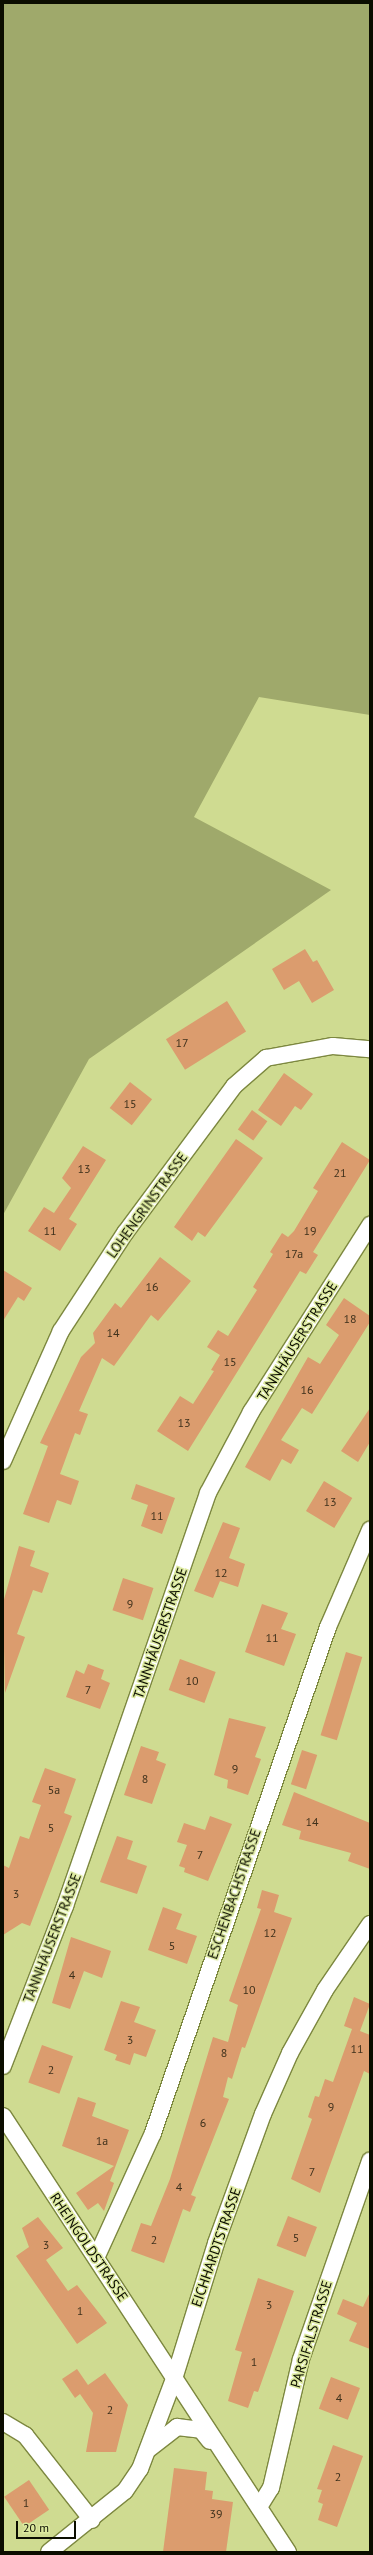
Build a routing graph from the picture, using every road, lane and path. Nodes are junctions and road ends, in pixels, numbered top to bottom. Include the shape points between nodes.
1 (370, 1049) edge
2 (370, 1225) edge
3 (3, 1461) edge
4 (370, 1530) edge
5 (370, 1924) edge
6 (3, 2066) edge
7 (3, 2116) edge
8 (370, 2161) edge
9 (97, 2256) junction
10 (174, 2380) junction
11 (3, 2422) edge
12 (149, 2449) junction
13 (224, 2456) junction
14 (259, 2507) junction
15 (92, 2520) junction
16 (49, 2552) edge
17 (288, 2552) edge

1 - 3 street, LOHENGRINSTRASSE via 333,1046 266,1058 234,1086 125,1233 60,1331
2 - 6 street, TANNHÄUSERSTRASSE via 251,1412 208,1493 65,1906
4 - 9 street, ESCHENBACHSTRASSE via 328,1627 153,2133
5 - 10 street, EICHHARDTSTRASSE via 322,1996 263,2114 216,2243
7 - 9 street, RHEINGOLDSTRASSE
8 - 14 street, PARSIFALSTRASSE via 301,2359 271,2488
9 - 10 street, RHEINGOLDSTRASSE
10 - 12 street, EICHHARDTSTRASSE
10 - 13 street, RHEINGOLDSTRASSE
11 - 15 street via 25,2435
12 - 13 street via 177,2427 201,2430
12 - 15 street, EICHHARDTSTRASSE via 124,2491
13 - 14 street
14 - 17 street
15 - 16 street, EICHHARDTSTRASSE

